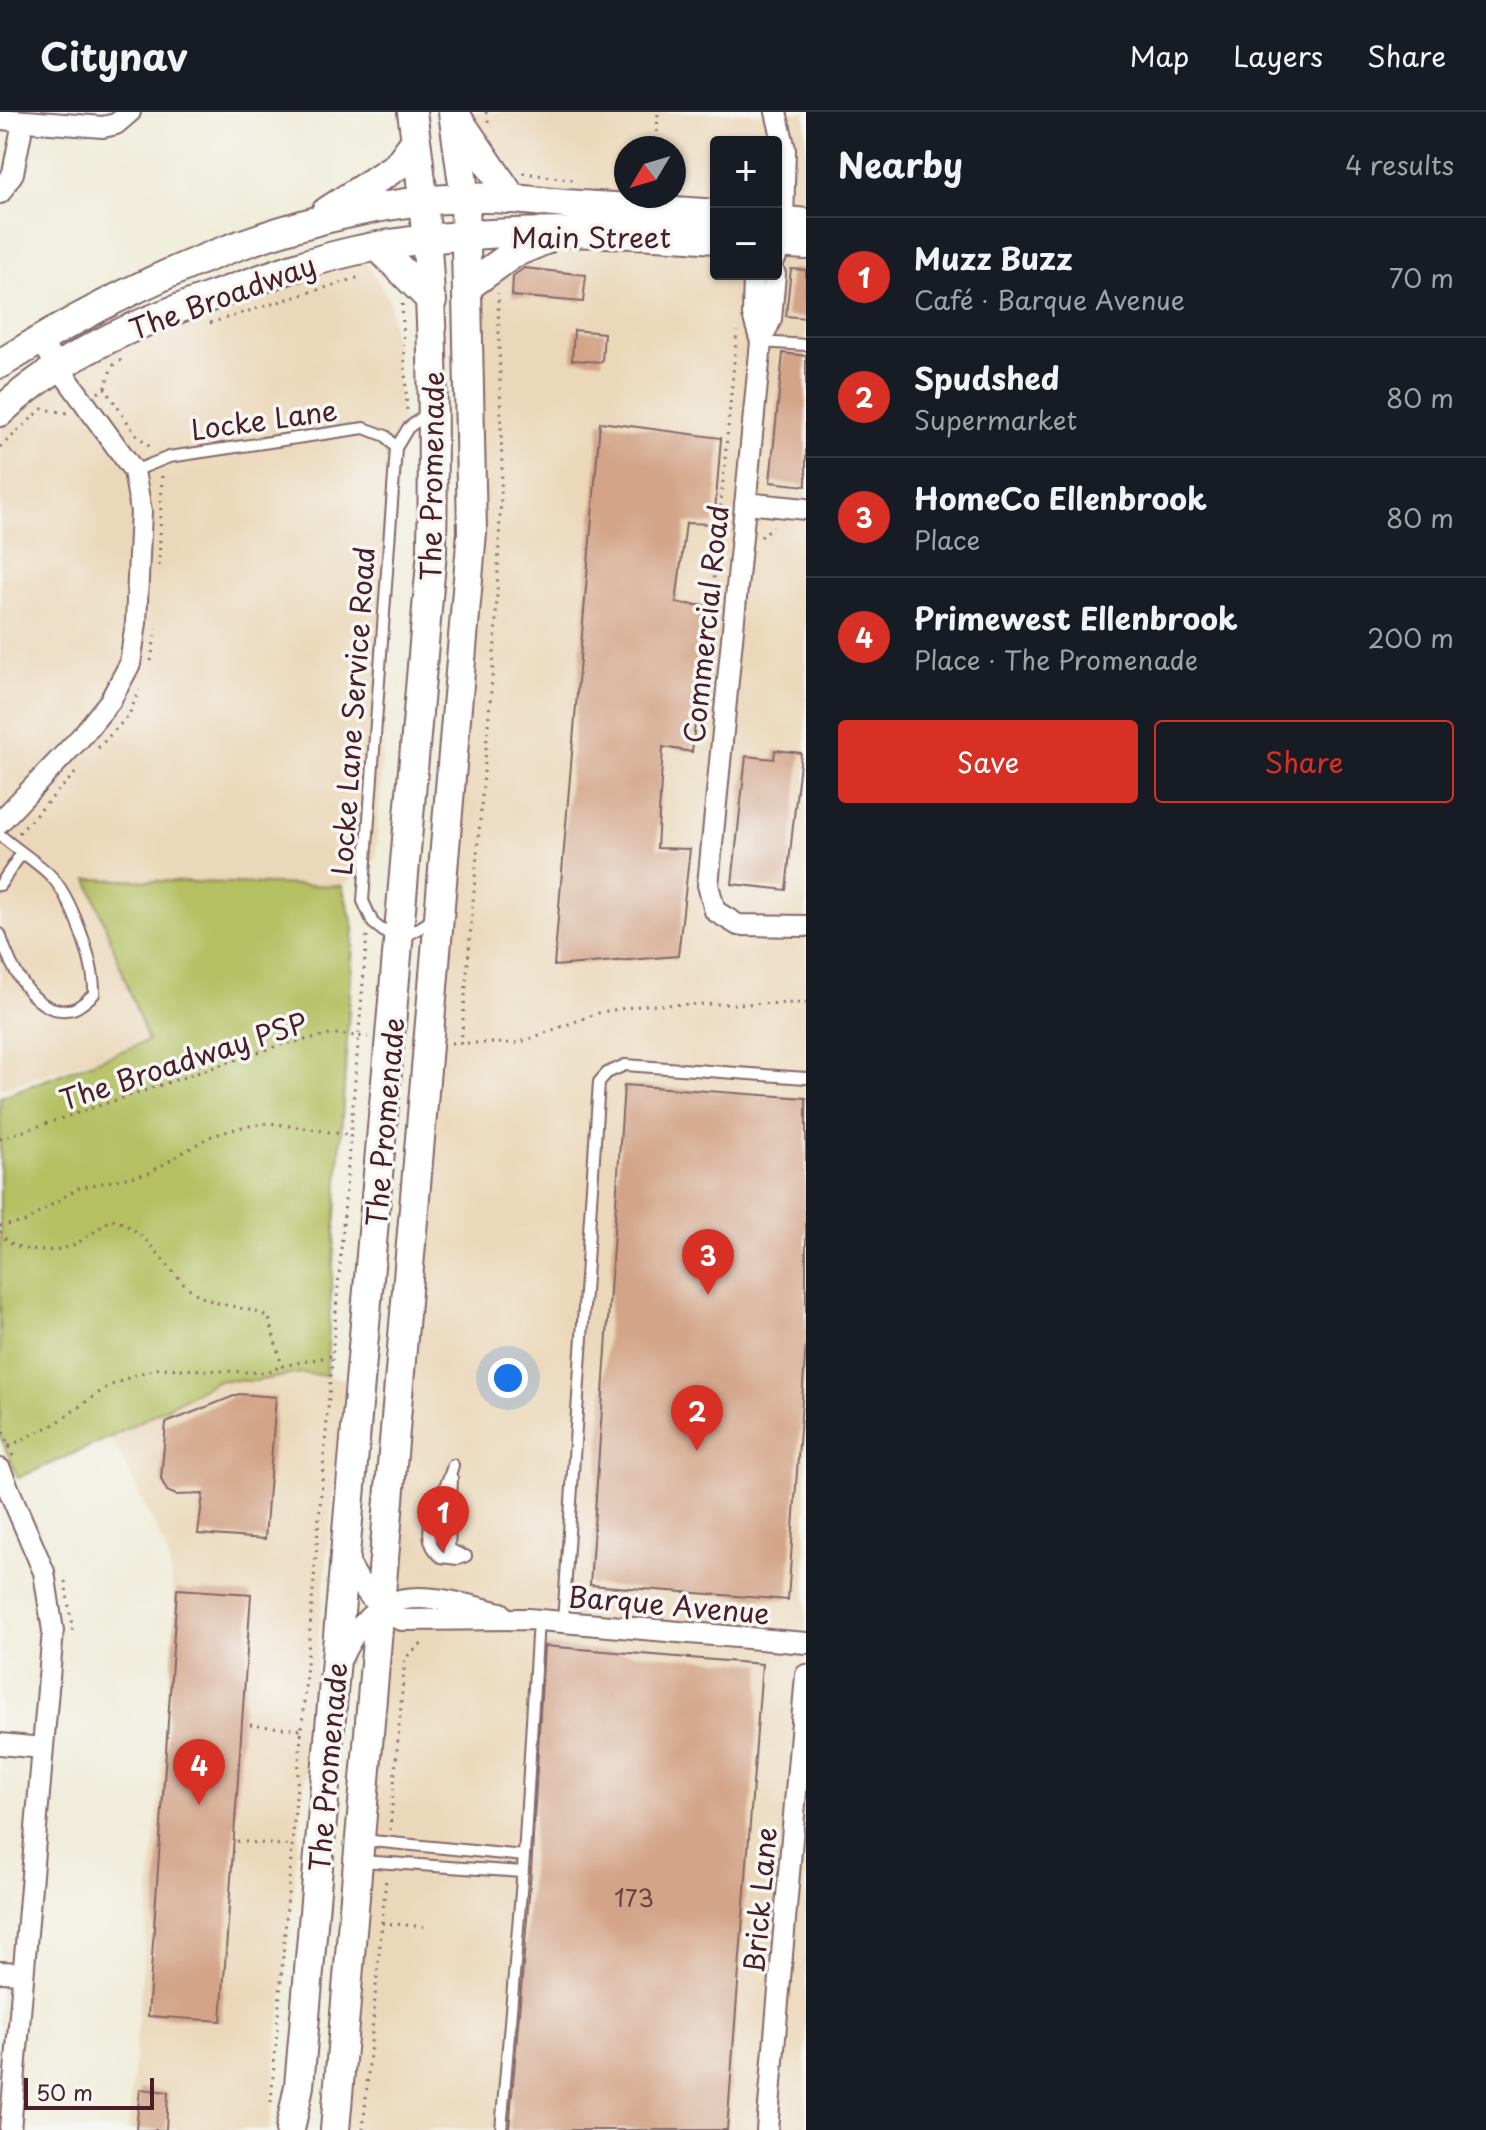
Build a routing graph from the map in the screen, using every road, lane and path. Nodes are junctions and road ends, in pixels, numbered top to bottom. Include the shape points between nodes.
1 (453, 112) edge
2 (658, 112) edge
3 (0, 119) edge
4 (130, 119) edge
5 (23, 122) junction
6 (414, 126) edge
7 (774, 126) edge
8 (657, 136) edge
9 (581, 181) dead end
10 (514, 184) junction
11 (0, 193) edge
12 (465, 198) junction
13 (426, 200) junction
14 (710, 213) edge
15 (309, 224) junction
16 (562, 233) junction
17 (782, 235) edge
18 (466, 237) junction
19 (710, 239) edge
20 (428, 240) junction
21 (806, 245) edge
22 (377, 246) junction
23 (360, 277) dead end
24 (754, 280) edge
25 (774, 280) edge
26 (503, 284) dead end
27 (467, 287) junction
28 (402, 301) dead end
29 (432, 301) junction
30 (201, 326) dead end
31 (738, 326) dead end
32 (39, 340) junction
33 (761, 342) junction
34 (806, 345) edge
35 (135, 352) dead end
36 (0, 364) edge
37 (56, 367) junction
38 (105, 388) junction
39 (83, 403) junction
40 (433, 409) junction
41 (0, 412) edge
42 (408, 428) junction
43 (0, 447) edge
44 (396, 448) junction
45 (157, 461) junction
46 (134, 471) junction
47 (745, 503) junction
48 (806, 509) edge
49 (158, 576) dead end
50 (156, 622) dead end
51 (149, 664) dead end
52 (705, 674) dead end
53 (139, 690) dead end
54 (89, 758) dead end
55 (79, 768) dead end
56 (0, 822) edge
57 (0, 835) edge
58 (10, 844) junction
59 (21, 854) junction
60 (0, 885) edge
61 (368, 913) junction
62 (439, 913) junction
63 (806, 926) edge
64 (0, 934) edge
65 (401, 935) junction
66 (806, 1003) edge
67 (358, 1036) junction
68 (392, 1039) junction
69 (428, 1042) junction
70 (461, 1044) junction
71 (806, 1078) edge
72 (350, 1135) junction
73 (0, 1139) edge
74 (0, 1228) edge
75 (332, 1356) junction
76 (282, 1366) junction
77 (9, 1446) dead end
78 (0, 1469) edge
79 (466, 1556) joint
80 (346, 1558) junction
81 (381, 1608) junction
82 (533, 1620) junction
83 (563, 1622) junction
84 (806, 1643) edge
85 (336, 1670) junction
86 (806, 1675) edge
87 (250, 1725) dead end
88 (302, 1730) junction
89 (0, 1744) edge
90 (42, 1748) junction
91 (237, 1841) dead end
92 (292, 1846) junction
93 (359, 1850) junction
94 (524, 1856) junction
95 (523, 1872) junction
96 (382, 1923) dead end
97 (429, 1927) dead end
98 (0, 1972) edge
99 (23, 1973) junction
100 (280, 2123) edge
101 (10, 2130) edge
102 (335, 2130) edge
103 (501, 2130) edge
104 (767, 2130) edge

1 - 10 main road
1 - 12 main road, The Promenade
2 - 8 path
3 - 5 street
4 - 5 street via 103,127
5 - 11 street via 13,173
6 - 13 main road, The Promenade
6 - 15 main road via 397,166
7 - 17 street via 785,149
9 - 10 path
10 - 12 main road, Main Street
10 - 14 main road, Main Street
12 - 13 main road, The Broadway
12 - 18 main road, The Promenade
13 - 15 main road, The Broadway
13 - 20 main road, The Promenade
15 - 32 main road, The Broadway via 243,244 127,293
16 - 18 main road, Main Street
16 - 19 main road, Main Street
16 - 27 main road via 514,253
17 - 21 main road
18 - 20 main road, The Broadway
18 - 27 main road, The Promenade
20 - 22 main road, The Broadway
20 - 29 main road, The Promenade
22 - 29 main road
22 - 37 main road, The Broadway via 314,260 142,321
23 - 30 path
24 - 33 street, Commercial Road via 753,315
25 - 33 street, Commercial Road via 771,319
26 - 70 path via 498,294 502,469 496,628
27 - 62 main road, The Promenade via 472,532
28 - 42 path
29 - 40 main road, The Promenade
31 - 52 path
32 - 36 main road, The Broadway
32 - 37 street
33 - 34 lane
33 - 47 street, Commercial Road
35 - 38 path via 112,366
37 - 39 street
37 - 41 main road, The Broadway
38 - 39 path
38 - 45 path
39 - 43 path via 67,414 42,409
39 - 46 street
40 - 42 lane
40 - 65 main road, The Promenade via 432,551
42 - 44 lane, Locke Lane Service Road
44 - 45 lane, Locke Lane via 386,436 364,428
44 - 61 lane, Locke Lane Service Road via 363,861
45 - 46 lane, Locke Lane
45 - 49 path via 163,485
46 - 56 street via 141,511 130,664 95,721
47 - 48 street
47 - 63 street, Commercial Road via 708,885 715,911 738,925
50 - 51 path
53 - 54 path via 129,715
55 - 58 path
57 - 58 lane
58 - 59 lane
59 - 60 lane
59 - 64 lane via 51,875 63,891 88,955 94,994 75,1008 55,1010 34,997
61 - 65 lane, Locke Lane Service Road via 387,934
61 - 67 path
62 - 65 lane via 428,924
62 - 69 main road, The Promenade
65 - 68 main road, The Promenade
66 - 70 path via 645,1005 601,1012 518,1043
67 - 68 path, The Broadway PSP
67 - 72 path
67 - 73 path, The Broadway PSP via 335,1034 280,1045
68 - 80 main road, The Promenade
69 - 70 path
69 - 81 main road, The Promenade
71 - 83 lane via 625,1065 599,1082
72 - 74 path via 281,1124 242,1127 209,1137 149,1173 78,1188 25,1222
72 - 75 path
74 - 76 path via 15,1246 35,1250 74,1244 112,1219 127,1224 193,1291 269,1318
75 - 76 path
75 - 88 path
76 - 77 path via 266,1373 160,1368 135,1375
78 - 90 street via 49,1591 53,1631
79 - 79 lane via 441,1557 429,1535 453,1465 449,1549
80 - 81 street
80 - 85 main road, The Promenade
81 - 82 street, Barque Avenue via 410,1596
81 - 85 street via 362,1623
81 - 93 main road, The Promenade
82 - 83 street, Barque Avenue
82 - 94 lane
83 - 84 street, Barque Avenue
85 - 100 main road, The Promenade via 299,2086
86 - 104 street, Brick Lane
87 - 88 path
88 - 92 path
89 - 90 street
90 - 99 street
91 - 92 path
92 - 100 path
93 - 94 lane
93 - 95 lane
93 - 102 main road, The Promenade
94 - 95 lane
95 - 103 lane
96 - 97 path
98 - 99 street
99 - 101 street

